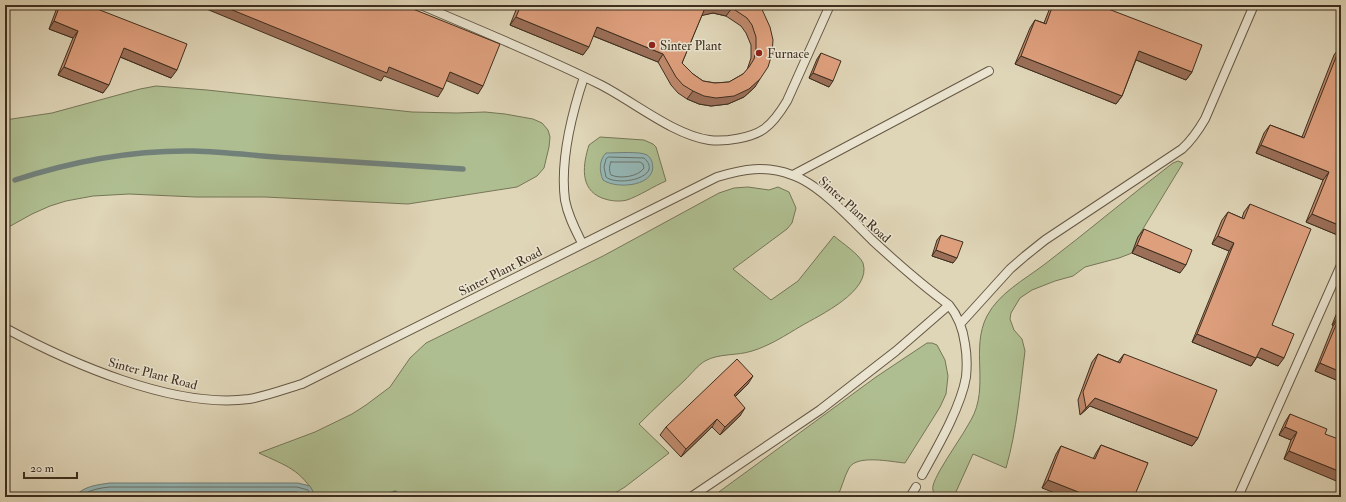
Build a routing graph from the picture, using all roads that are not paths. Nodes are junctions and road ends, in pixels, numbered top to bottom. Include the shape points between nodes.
1 (421, 5) edge
2 (830, 5) edge
3 (1254, 5) edge
4 (989, 71) dead end
5 (584, 77) junction
6 (793, 175) junction
7 (582, 243) junction
8 (1341, 264) edge
9 (949, 306) junction
10 (961, 323) junction
11 (5, 328) edge
12 (922, 475) dead end
13 (916, 487) dead end
14 (691, 497) edge
15 (910, 497) edge
16 (1238, 497) edge

1 - 5 lane
2 - 5 lane via 787,101 778,115 765,128 739,138 718,140 697,137 668,124
3 - 10 lane via 1205,119 1191,141 1024,256
4 - 6 lane
5 - 7 lane via 570,126 564,178 565,200 570,220
6 - 7 lane, Sinter Plant Road via 772,169 752,168 717,177
6 - 9 lane, Sinter Plant Road via 812,185
7 - 11 lane, Sinter Plant Road via 302,384 250,399 198,398 136,384 72,361
8 - 16 lane
9 - 10 lane, Sinter Plant Road
9 - 14 lane via 820,410
10 - 12 lane via 966,354 966,377 952,417
13 - 15 lane

